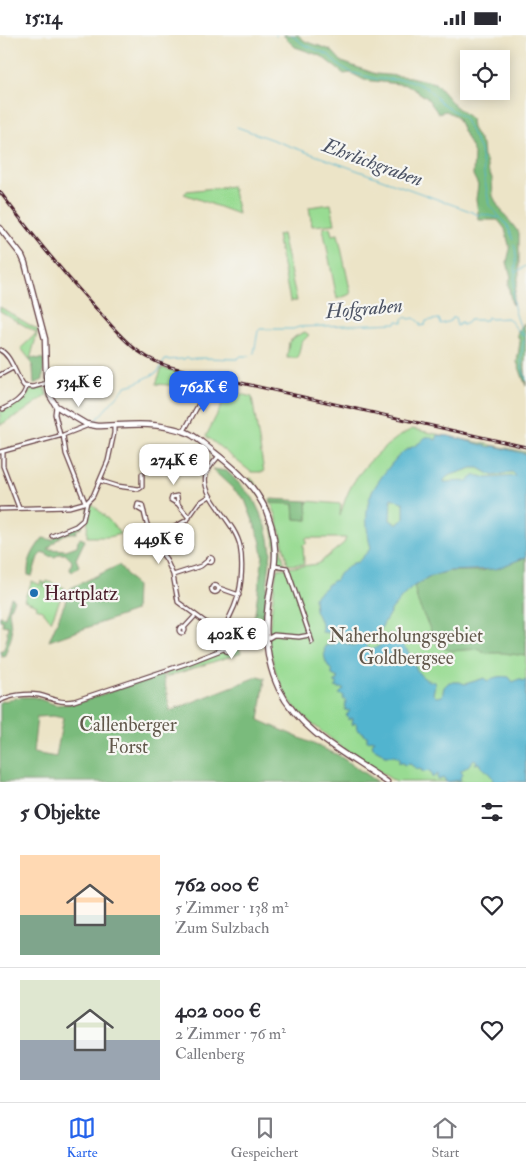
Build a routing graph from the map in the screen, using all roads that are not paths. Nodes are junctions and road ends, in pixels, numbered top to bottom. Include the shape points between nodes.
1 (0, 228) edge
2 (0, 351) edge
3 (12, 368) junction
4 (0, 375) edge
5 (47, 383) junction
6 (211, 385) dead end
7 (26, 387) junction
8 (56, 406) junction
9 (4, 409) dead end
10 (90, 425) junction
11 (114, 425) junction
12 (184, 431) junction
13 (61, 435) junction
14 (2, 452) edge
15 (219, 456) junction
16 (150, 461) dead end
17 (209, 469) junction
18 (142, 474) dead end
19 (100, 481) junction
20 (210, 496) junction
21 (86, 502) junction
22 (178, 504) dead end
23 (0, 509) edge
24 (19, 509) junction
25 (144, 512) dead end
26 (189, 518) junction
27 (52, 536) dead end
28 (160, 538) junction
29 (208, 561) dead end
30 (274, 566) junction
31 (173, 575) junction
32 (218, 588) dead end
33 (239, 595) junction
34 (195, 616) junction
35 (267, 616) junction
36 (184, 628) dead end
37 (224, 629) junction
38 (310, 635) junction
39 (258, 636) junction
40 (266, 636) junction
41 (253, 639) junction
42 (312, 643) dead end
43 (228, 646) junction
44 (0, 695) edge
45 (6, 698) junction
46 (0, 701) edge
47 (386, 782) edge

1 - 5 street via 22,256 28,275 45,339
2 - 3 street via 9,358
3 - 4 street
3 - 7 street
5 - 7 street
5 - 8 street
6 - 12 street
7 - 9 street via 24,394
8 - 10 street
8 - 13 street via 54,414
10 - 11 street
10 - 13 street
11 - 12 street via 145,423
11 - 19 street via 108,461
12 - 15 street
13 - 14 street
13 - 21 street
14 - 24 street via 3,466
15 - 17 street
15 - 30 street via 256,493 268,515 273,532
16 - 17 street via 180,458 199,451
17 - 20 street via 205,485
18 - 19 street via 142,487 139,489
19 - 21 street
20 - 26 street via 199,503
20 - 33 street via 232,525 240,544
21 - 24 street via 69,507
21 - 27 street via 83,520
22 - 26 street
23 - 24 street
25 - 28 street via 150,531
26 - 28 street
28 - 31 street via 160,551
29 - 31 street
30 - 35 street
30 - 38 street via 287,568
31 - 34 street via 178,602
32 - 33 street
33 - 37 street
34 - 36 street
34 - 37 street via 214,628
35 - 39 street
35 - 40 street
37 - 43 street
38 - 40 street
38 - 42 street
39 - 40 street
39 - 41 street
40 - 41 street
40 - 47 street via 276,682 294,711 318,735
41 - 43 street
43 - 45 street via 74,701 56,702 33,694
44 - 45 street
45 - 46 street

